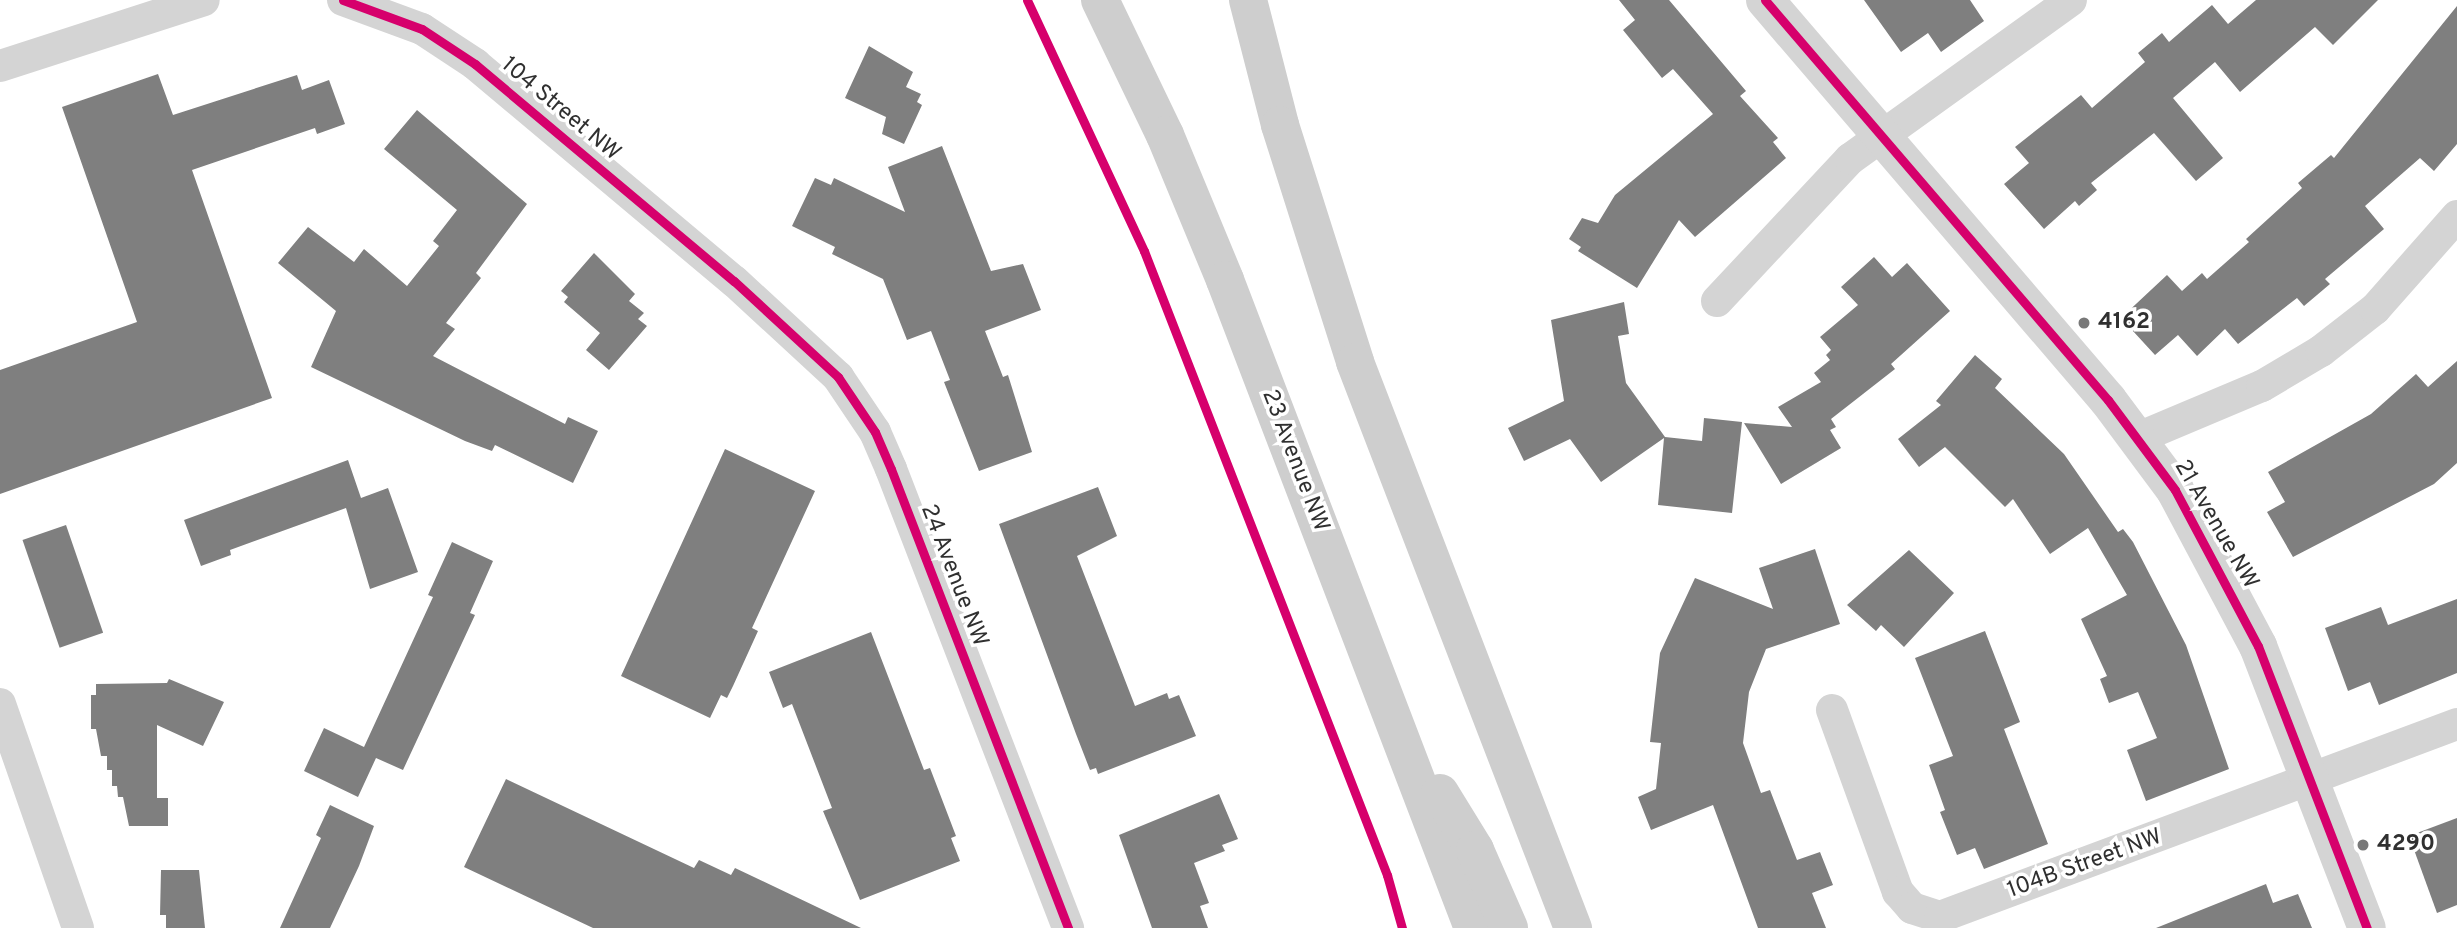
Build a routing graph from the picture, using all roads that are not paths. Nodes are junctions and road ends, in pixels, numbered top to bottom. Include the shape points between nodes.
1 (204, 0) edge
2 (343, 0) edge
3 (1100, 0) edge
4 (1248, 0) edge
5 (1765, 0) edge
6 (2071, 0) edge
7 (0, 66) edge
8 (1878, 136) junction
9 (2457, 216) edge
10 (734, 281) joint
11 (1717, 301) dead end
12 (2138, 438) junction
13 (0, 704) edge
14 (1832, 710) dead end
15 (1392, 714) junction
16 (2457, 724) edge
17 (2310, 781) junction
18 (78, 928) edge
19 (1068, 928) edge
20 (1474, 928) edge
21 (1509, 928) edge
22 (1573, 928) edge
23 (2367, 928) edge

1 - 7 street
2 - 10 street, 104 Street NW via 422,29 475,64
3 - 15 main road, 23 Avenue NW via 1165,135 1215,256
4 - 22 main road via 1280,125 1355,362
5 - 8 street, 21 Avenue NW
6 - 8 street
8 - 11 street via 1838,170
8 - 12 street, 21 Avenue NW
9 - 12 street via 2375,309 2321,351 2262,386
10 - 19 street, 24 Avenue NW via 838,377 875,432
12 - 17 street, 21 Avenue NW via 2175,490 2232,591
13 - 18 street
14 - 17 street, 104B Street NW via 1898,892 1912,908 1940,917
15 - 20 main road, 23 Avenue NW
15 - 21 main road via 1475,850
16 - 17 street, 104B Street NW
17 - 23 street, 21 Avenue NW

